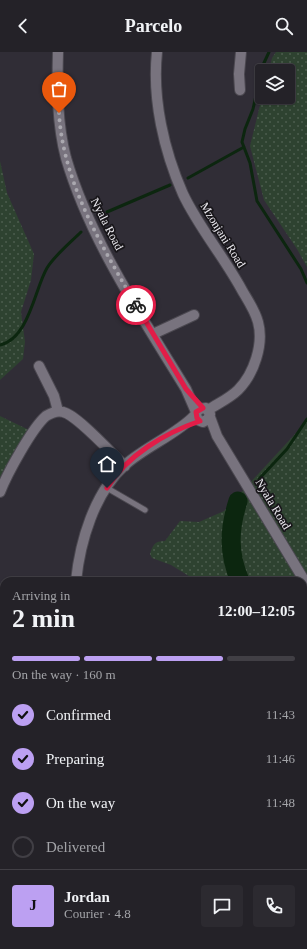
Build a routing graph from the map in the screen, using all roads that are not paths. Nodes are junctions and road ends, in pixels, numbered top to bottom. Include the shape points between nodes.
1 (58, 52) edge
2 (157, 52) edge
3 (241, 52) edge
4 (240, 90) dead end
5 (194, 315) dead end
6 (153, 334) junction
7 (39, 366) dead end
8 (58, 411) junction
9 (202, 415) junction
10 (124, 466) junction
11 (107, 488) junction
12 (0, 492) edge
13 (145, 510) dead end
14 (77, 577) edge
15 (302, 577) edge

1 - 6 street, Nyala Road via 60,126 66,157 80,198 99,238
2 - 9 street, Mzonjani Road via 156,78 160,116 176,178 193,211 239,283 253,310 259,330 257,352 250,374 232,395
3 - 4 street
5 - 6 street
6 - 9 street, Nyala Road
7 - 8 street via 54,396
8 - 10 street via 70,415
8 - 12 street via 45,417 38,426 14,463
9 - 10 street, Mzonjani Road via 156,442
9 - 15 street, Nyala Road
10 - 11 street, Mzonjani Road
11 - 13 lane
11 - 14 street, Mzonjani Road via 89,523

